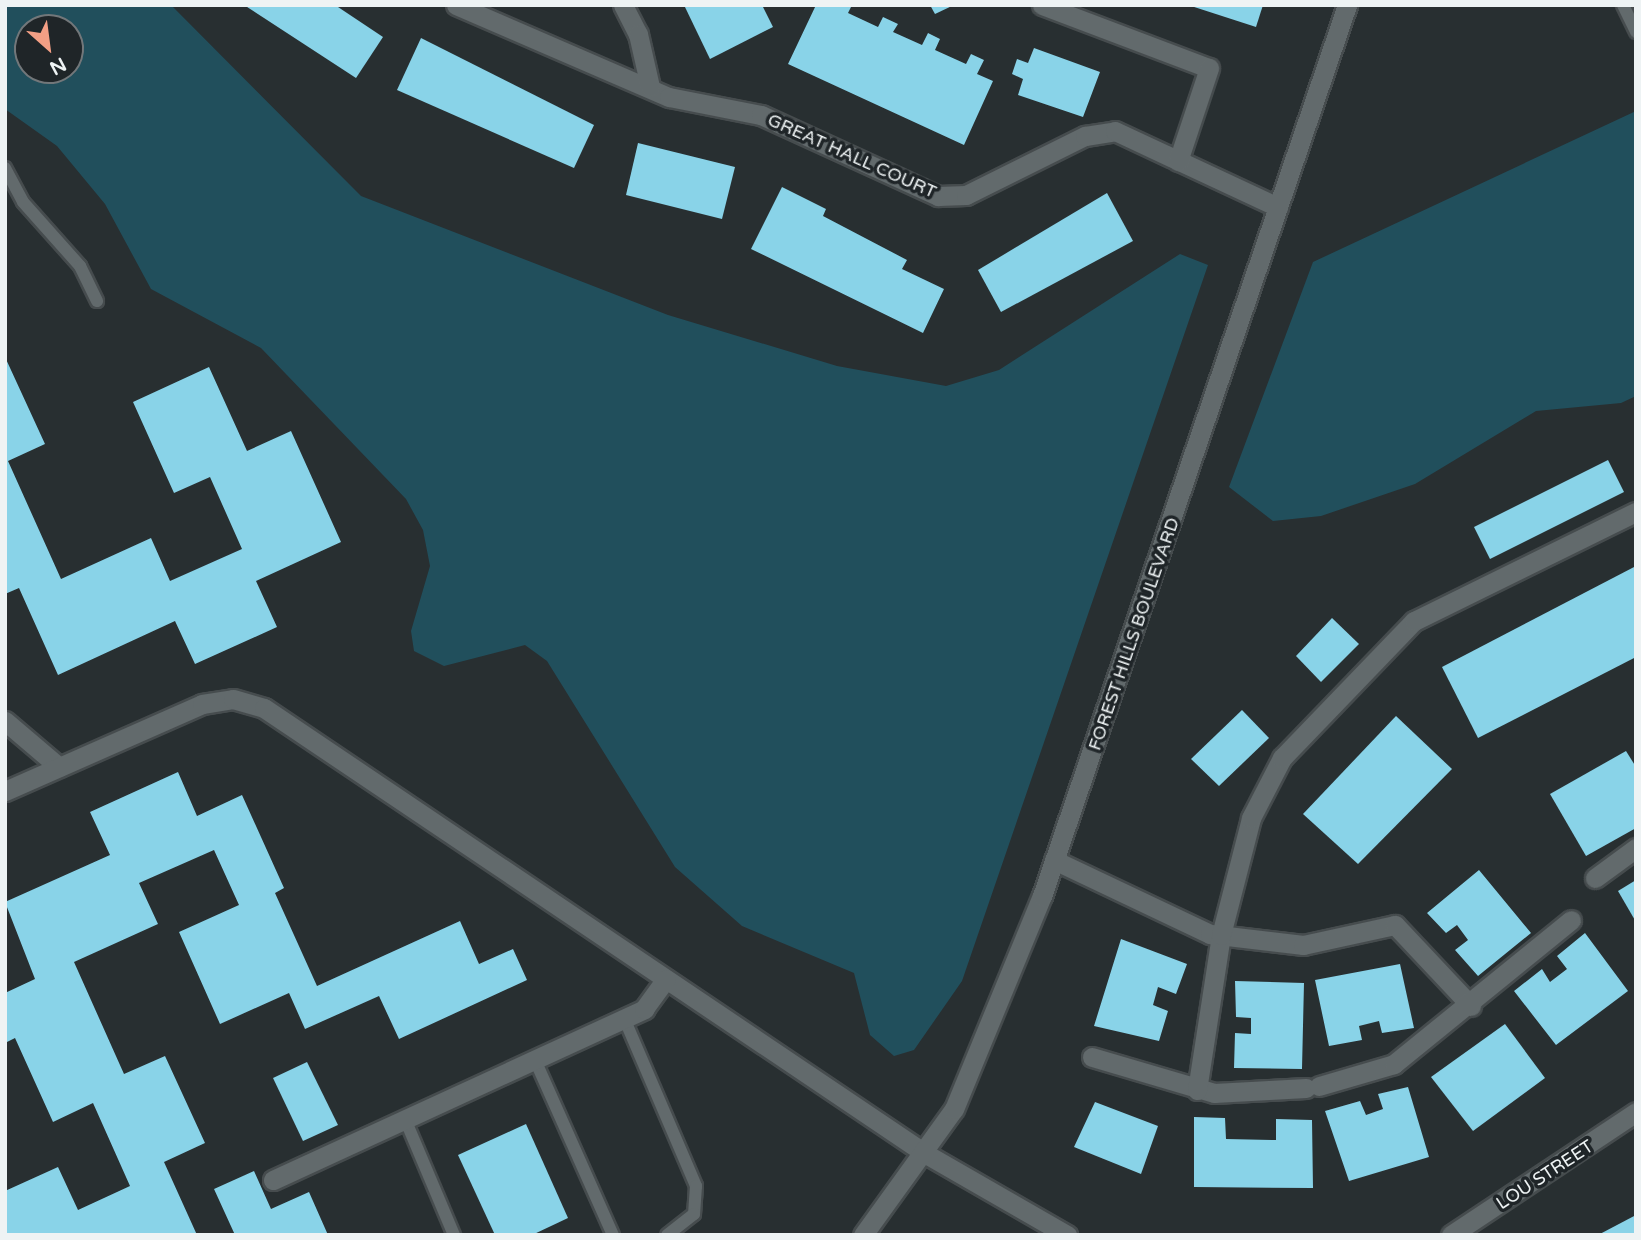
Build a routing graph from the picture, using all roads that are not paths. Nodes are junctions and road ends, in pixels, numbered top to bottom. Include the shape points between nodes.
1 (456, 5) edge
2 (623, 5) edge
3 (1042, 5) edge
4 (1347, 5) edge
5 (1623, 5) edge
6 (1636, 32) edge
7 (650, 87) junction
8 (1178, 161) junction
9 (5, 168) edge
10 (1278, 207) junction
11 (97, 301) dead end
12 (1636, 512) edge
13 (5, 721) edge
14 (59, 767) junction
15 (5, 790) edge
16 (1636, 848) edge
17 (1054, 860) junction
18 (1595, 878) dead end
19 (1572, 920) dead end
20 (1221, 935) junction
21 (666, 979) junction
22 (1471, 1006) junction
23 (624, 1018) junction
24 (1092, 1057) dead end
25 (535, 1060) junction
26 (1198, 1090) junction
27 (1636, 1112) edge
28 (405, 1119) junction
29 (926, 1154) junction
30 (273, 1180) dead end
31 (454, 1235) edge
32 (613, 1235) edge
33 (667, 1235) edge
34 (863, 1235) edge
35 (1067, 1235) edge
36 (1451, 1235) edge

1 - 7 street, GREAT HALL COURT
2 - 7 street via 638,34
3 - 8 street via 1209,68
4 - 10 street, FOREST HILLS BOULEVARD
5 - 6 lane
7 - 8 street, GREAT HALL COURT via 761,115 952,198 1086,136 1115,131
8 - 10 street, GREAT HALL COURT
9 - 11 lane via 23,202 80,266
10 - 17 street, FOREST HILLS BOULEVARD
12 - 20 street via 1414,621 1282,758 1251,818
13 - 14 street
14 - 15 street
14 - 21 street via 202,704 233,699 264,708
16 - 18 street
17 - 20 street
17 - 29 street, FOREST HILLS BOULEVARD via 954,1109
19 - 22 street
20 - 22 street via 1303,945 1395,925
20 - 26 street
21 - 23 street via 644,1009
21 - 29 street
22 - 26 street via 1394,1064 1313,1087
23 - 25 street
23 - 33 lane via 696,1185 694,1214
24 - 26 street
25 - 28 street
25 - 32 lane
27 - 36 street, LOU STREET
28 - 30 street
28 - 31 lane
29 - 34 street, FOREST HILLS BOULEVARD
29 - 35 street

